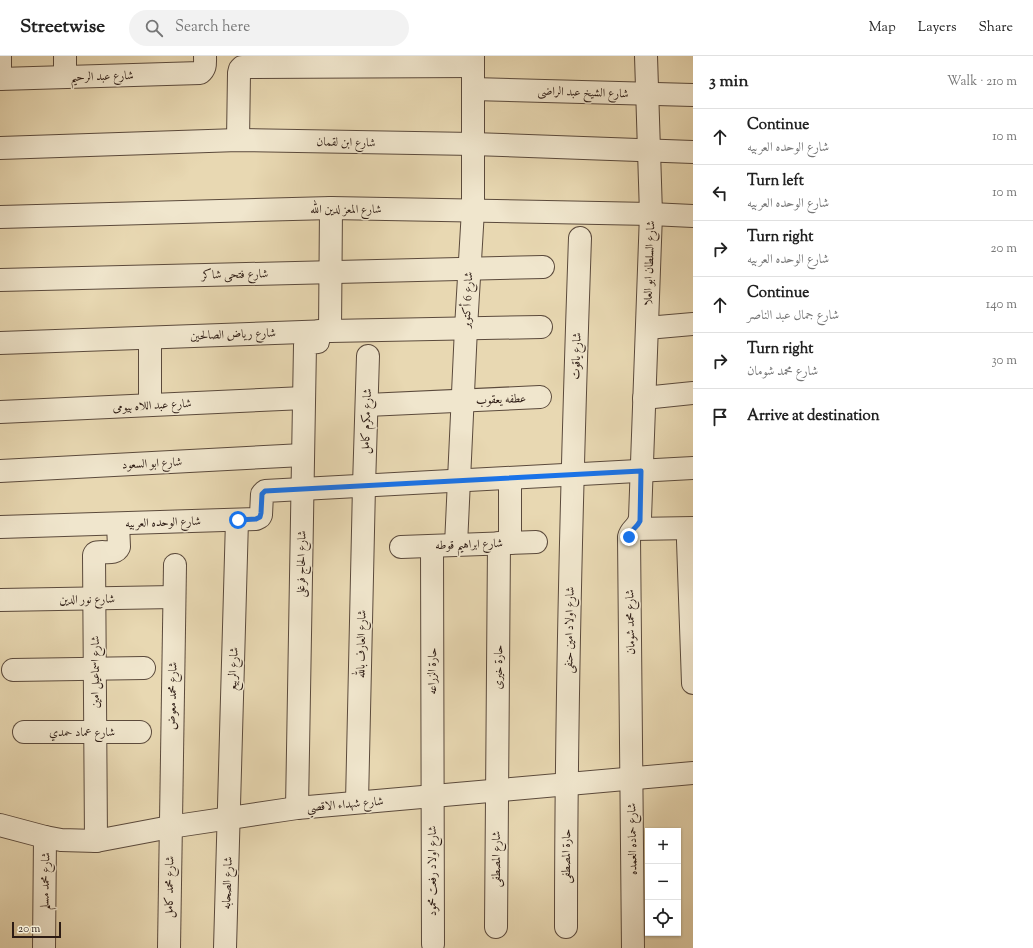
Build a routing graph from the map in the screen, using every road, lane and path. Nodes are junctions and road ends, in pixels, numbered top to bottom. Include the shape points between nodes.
1 (0, 56) edge
2 (646, 56) edge
3 (473, 61) edge
4 (204, 63) edge
5 (131, 65) edge
6 (65, 66) edge
7 (0, 79) edge
8 (473, 89) junction
9 (647, 94) junction
10 (693, 95) edge
11 (238, 140) junction
12 (473, 144) junction
13 (0, 148) edge
14 (649, 150) junction
15 (693, 152) edge
16 (331, 208) junction
17 (473, 210) junction
18 (651, 214) junction
19 (693, 216) edge
20 (0, 217) edge
21 (580, 238) dead end
22 (543, 267) dead end
23 (469, 269) junction
24 (330, 272) junction
25 (0, 280) edge
26 (693, 324) edge
27 (541, 327) dead end
28 (466, 328) junction
29 (647, 328) junction
30 (324, 331) junction
31 (150, 338) junction
32 (0, 344) edge
33 (368, 356) dead end
34 (693, 393) edge
35 (304, 398) junction
36 (540, 398) dead end
37 (644, 398) junction
38 (462, 401) junction
39 (150, 405) junction
40 (367, 405) junction
41 (0, 412) edge
42 (303, 455) junction
43 (693, 468) edge
44 (0, 471) edge
45 (641, 471) junction
46 (572, 475) junction
47 (510, 478) junction
48 (459, 481) junction
49 (364, 486) junction
50 (303, 489) junction
51 (238, 520) junction
52 (118, 524) junction
53 (0, 527) edge
54 (693, 528) edge
55 (634, 529) junction
56 (693, 533) edge
57 (536, 542) dead end
58 (505, 543) junction
59 (456, 545) junction
60 (432, 546) junction
61 (401, 547) dead end
62 (175, 565) dead end
63 (174, 597) junction
64 (94, 598) junction
65 (0, 600) edge
66 (144, 668) dead end
67 (95, 669) junction
68 (13, 670) dead end
69 (693, 683) edge
70 (24, 732) dead end
71 (95, 732) junction
72 (140, 732) dead end
73 (693, 773) edge
74 (632, 778) junction
75 (566, 785) junction
76 (497, 791) junction
77 (432, 797) junction
78 (358, 802) junction
79 (297, 808) junction
80 (229, 818) junction
81 (0, 825) edge
82 (170, 827) junction
83 (45, 837) junction
84 (96, 841) junction
85 (496, 927) dead end
86 (566, 927) dead end
87 (433, 944) dead end
88 (44, 948) edge
89 (168, 948) edge
90 (225, 948) edge
91 (633, 948) edge

1 - 7 street
2 - 9 street, شارع السلطان ابو العلا
3 - 8 street, شارع 6 أكتوبر
3 - 11 street via 242,67 239,73
4 - 5 street, شارع عبد الرحيم via 200,73
5 - 6 street, شارع عبد الرحيم
6 - 7 street, شارع عبد الرحيم
8 - 9 street, شارع الشيخ عبد الراضى
8 - 12 street, شارع 6 أكتوبر
9 - 10 street, شارع الشيخ عبد الراضى
9 - 14 street, شارع السلطان ابو العلا
11 - 12 street, شارع ابن لقمان
11 - 13 street, شارع ابن لقمان
12 - 14 street, شارع ابن لقمان
12 - 17 street, شارع 6 أكتوبر
14 - 15 street, شارع ابن لقمان
14 - 18 street, شارع السلطان ابو العلا
16 - 17 street, شارع المعز لدين الله
16 - 20 street, شارع المعز لدين الله
16 - 24 street
17 - 18 street, شارع المعز لدين الله
17 - 23 street, شارع 6 أكتوبر
18 - 19 street, شارع المعز لدين الله
18 - 29 street, شارع السلطان ابو العلا
21 - 46 street, شارع ياقوت
22 - 23 street, شارع فتحى شاكر
23 - 24 street, شارع فتحى شاكر
23 - 28 street, شارع 6 أكتوبر
24 - 25 street, شارع فتحى شاكر
24 - 30 street
26 - 29 street
27 - 28 street, شارع رياض الصالحين
28 - 30 street, شارع رياض الصالحين
28 - 38 street, شارع 6 أكتوبر
29 - 37 street, شارع السلطان ابو العلا
30 - 31 street, شارع رياض الصالحين
30 - 35 street, شارع الحاج فرغلى via 318,342 306,345
31 - 32 street, شارع رياض الصالحين
31 - 39 street
33 - 40 street, شارع مكرم كامل
34 - 37 street
35 - 39 street, شارع عبد اللاه بيومى
35 - 42 street, شارع الحاج فرغلى
36 - 38 street, عطفه يعقوب
37 - 45 street, شارع السلطان ابو العلا
38 - 40 street, عطفه يعقوب
38 - 48 street, شارع 6 أكتوبر
39 - 41 street, شارع عبد اللاه بيومى
40 - 49 street, شارع مكرم كامل
42 - 44 street, شارع ابو السعود
42 - 50 street, شارع الحاج فرغلى
43 - 45 street
45 - 46 street
45 - 55 street, شارع محمد شومان via 640,518
46 - 47 street
46 - 75 street, شارع اولاد امين حنفى
47 - 48 street
47 - 58 street, حارة خيرى
48 - 49 street
48 - 59 street, شارع 6 أكتوبر
49 - 50 street
49 - 78 street, شارع العارف بالله
50 - 51 street, شارع الوحده العربيه via 264,492 260,517
50 - 79 street, شارع الحاج فرغلى
51 - 52 street, شارع الوحده العربيه
51 - 80 street, شارع الربيع
52 - 53 street, شارع الوحده العربيه
52 - 64 street, شارع اسماعيل امين via 118,550 98,552 94,555
54 - 55 street
55 - 74 street, شارع محمد شومان via 629,537
56 - 69 street via 688,540
57 - 58 street, شارع ابراهيم قوطه
58 - 59 street, شارع ابراهيم قوطه
58 - 76 street, حارة خيرى
59 - 60 street, شارع ابراهيم قوطه
60 - 61 street, شارع ابراهيم قوطه
60 - 77 street, حارة الزراعه
62 - 63 street, شارع محمد معوض
63 - 64 street, شارع نور الدين
63 - 82 street, شارع محمد معوض
64 - 65 street, شارع نور الدين
64 - 67 street, شارع اسماعيل امين
66 - 67 street
67 - 68 street
67 - 71 street, شارع اسماعيل امين
70 - 71 street, شارع عماد حمدي
71 - 72 street, شارع عماد حمدي
71 - 84 street, شارع اسماعيل امين
73 - 74 street, شارع شهداء الاقصي
74 - 75 street, شارع شهداء الاقصي
74 - 91 street, شارع حماده العمده
75 - 76 street, شارع شهداء الاقصي
75 - 86 street, حارة المصطفى
76 - 77 street, شارع شهداء الاقصي
76 - 85 street, شارع المصطفى
77 - 78 street, شارع شهداء الاقصي
77 - 87 street, شارع اولاد رفعت محمود
78 - 79 street, شارع شهداء الاقصي
79 - 80 street, شارع شهداء الاقصي
80 - 82 street, شارع شهداء الاقصي
80 - 90 street, شارع الصحابه
81 - 83 street, شارع شهداء الاقصي
82 - 84 street, شارع شهداء الاقصي
82 - 89 street, شارع محمد كامل
83 - 84 street, شارع شهداء الاقصي
83 - 88 street, شارع محمد مسلم

